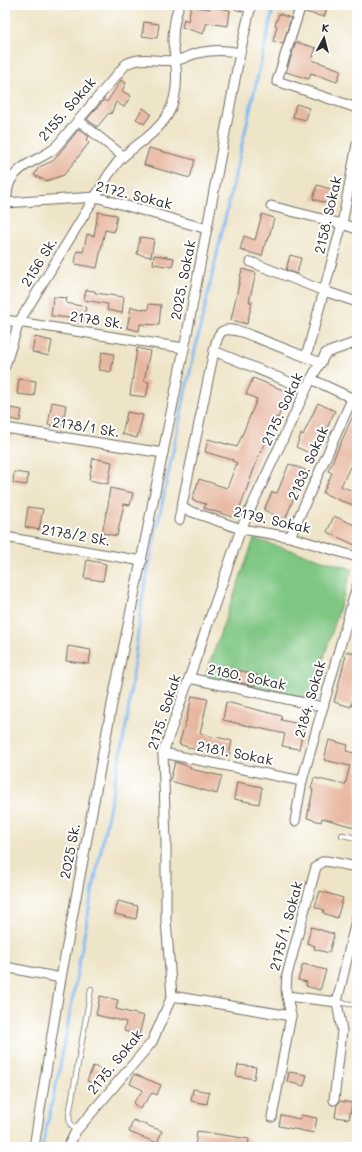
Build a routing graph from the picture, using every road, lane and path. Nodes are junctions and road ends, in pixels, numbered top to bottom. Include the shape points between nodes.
1 (179, 5) edge
2 (238, 5) edge
3 (301, 5) edge
4 (251, 7) edge
5 (240, 53) junction
6 (176, 60) junction
7 (357, 108) edge
8 (78, 120) junction
9 (357, 144) edge
10 (123, 156) junction
11 (96, 197) junction
12 (6, 203) edge
13 (271, 206) dead end
14 (342, 224) junction
15 (207, 229) junction
16 (357, 230) edge
17 (251, 262) dead end
18 (324, 291) junction
19 (357, 302) edge
20 (5, 320) edge
21 (19, 322) junction
22 (357, 342) edge
23 (184, 348) junction
24 (214, 351) junction
25 (306, 357) junction
26 (321, 362) junction
27 (5, 366) edge
28 (311, 378) junction
29 (306, 389) junction
30 (354, 400) edge
31 (5, 428) edge
32 (163, 453) junction
33 (181, 508) junction
34 (179, 520) dead end
35 (241, 529) junction
36 (5, 537) edge
37 (290, 538) junction
38 (357, 557) edge
39 (142, 561) junction
40 (357, 586) edge
41 (189, 678) junction
42 (322, 707) junction
43 (163, 753) junction
44 (302, 781) junction
45 (295, 821) dead end
46 (342, 835) dead end
47 (357, 838) edge
48 (357, 867) edge
49 (357, 916) edge
50 (5, 968) edge
51 (61, 978) junction
52 (90, 989) dead end
53 (172, 996) junction
54 (287, 996) junction
55 (337, 1002) junction
56 (357, 1005) edge
57 (291, 1016) junction
58 (334, 1100) dead end
59 (272, 1117) dead end
60 (76, 1132) junction
61 (34, 1147) edge
62 (68, 1147) edge

1 - 6 street, 2156 Sk. via 173,30
2 - 4 street
3 - 7 street via 277,81
4 - 5 street, 2025. Sokak
5 - 6 street via 211,50
5 - 15 street, 2025. Sokak
6 - 8 street, 2155. Sokak via 131,61 122,67
6 - 10 street, 2156 Sk. via 176,91 168,114 152,134
8 - 10 street
8 - 12 street, 2155. Sokak via 54,149 15,174 9,186
9 - 14 street, 2158. Sokak
10 - 11 street, 2156 Sk.
11 - 12 street, 2172. Sokak
11 - 15 street, 2172. Sokak
11 - 21 street, 2156 Sk.
13 - 14 street
14 - 16 street
14 - 18 street, 2158. Sokak
15 - 23 street, 2025. Sokak
17 - 18 street
18 - 19 street
18 - 25 street, 2158. Sokak
20 - 21 street, 2178 Sk.
21 - 23 street, 2178 Sk.
21 - 27 street, 2156 Sk.
22 - 26 street, 2175. Sokak via 326,353
23 - 32 street, 2025. Sokak
24 - 25 street via 217,337 229,329
24 - 29 street
24 - 33 street
25 - 26 street
26 - 28 street, 2175. Sokak
28 - 29 street, 2175. Sokak
28 - 30 street
29 - 35 street, 2175. Sokak
30 - 37 street, 2183. Sokak
31 - 32 street, 2178/1 Sk.
32 - 39 street, 2025. Sokak
33 - 34 street
33 - 35 street, 2179. Sokak
35 - 37 street, 2179. Sokak
35 - 41 street, 2175. Sokak
36 - 39 street, 2178/2 Sk.
37 - 38 street, 2179. Sokak
39 - 51 street, 2025 Sk. via 113,699
40 - 42 street, 2184. Sokak
41 - 42 street, 2180. Sokak
41 - 43 street, 2175. Sokak
42 - 44 street, 2184. Sokak
43 - 44 street, 2181. Sokak
43 - 53 street, 2175. Sokak via 166,920
44 - 45 street, 2184. Sokak
46 - 47 lane
48 - 54 street, 2175/1. Sokak via 326,861 316,867 287,975
49 - 55 street
50 - 51 street
51 - 61 street, 2025 Sk.
52 - 60 lane via 68,1115 70,1124
53 - 57 street
53 - 60 street, 2175. Sokak via 152,1042
54 - 55 street
54 - 57 street, 2175/1. Sokak
55 - 56 lane
55 - 58 street via 342,1031
57 - 59 street
60 - 62 street, 2175. Sokak

